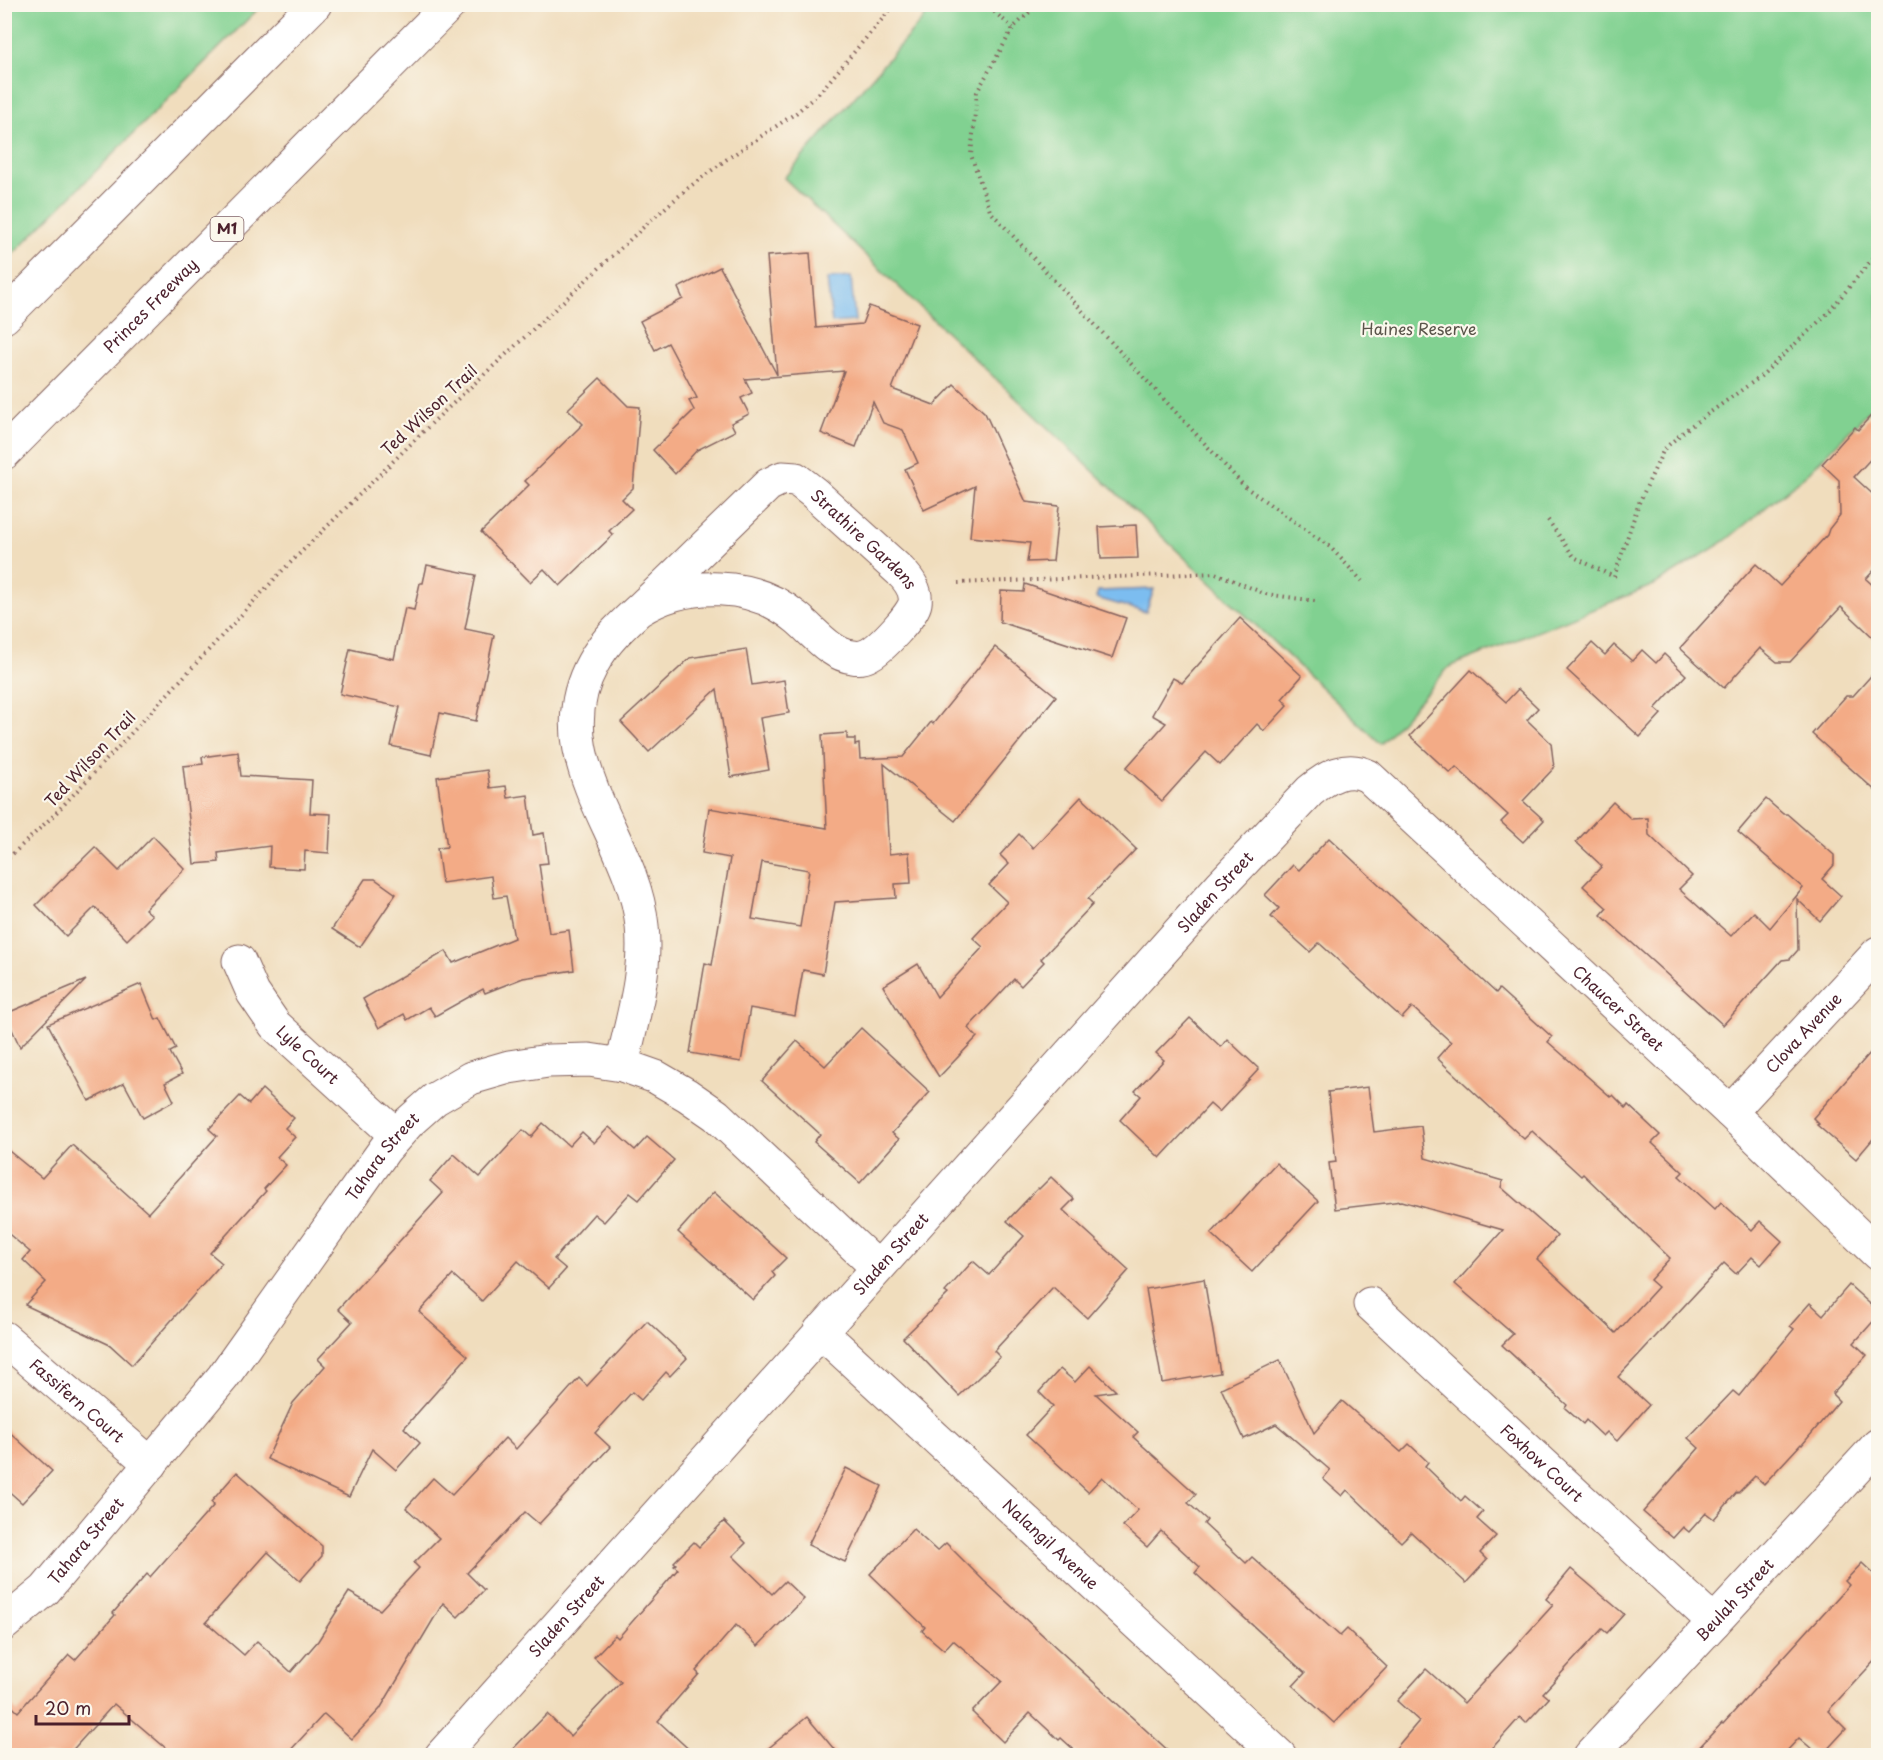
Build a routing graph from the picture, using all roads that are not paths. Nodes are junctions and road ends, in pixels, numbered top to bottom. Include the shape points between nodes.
1 (315, 4) edge
2 (450, 4) edge
3 (4, 317) edge
4 (4, 453) edge
5 (639, 610) junction
6 (1353, 771) joint
7 (1878, 953) edge
8 (239, 961) dead end
9 (622, 1065) junction
10 (1730, 1112) junction
11 (396, 1135) junction
12 (1878, 1254) edge
13 (877, 1267) junction
14 (1370, 1304) dead end
15 (820, 1331) junction
16 (4, 1338) edge
17 (1878, 1445) edge
18 (150, 1464) junction
19 (1714, 1622) junction
20 (4, 1624) edge
21 (441, 1755) edge
22 (1280, 1755) edge
23 (1590, 1755) edge

1 - 3 main road
2 - 4 main road, Princes Freeway / M1
5 - 5 main road, Strathire Gardens via 768,485 788,477 814,493 904,575 915,600 911,613 875,651 860,657 835,651 796,617 753,594 706,589 679,592
5 - 9 main road, Strathire Gardens via 611,636 592,664 580,696 576,727 585,772 631,878 642,925 643,967
6 - 10 main road, Chaucer Street via 1368,776
6 - 13 main road, Sladen Street via 1324,780 1302,800
7 - 10 main road, Clova Avenue
8 - 11 main road, Lyle Court via 253,993 275,1025
9 - 11 main road, Tahara Street via 589,1060 508,1066 451,1088
9 - 13 main road, Tahara Street via 656,1077 702,1104
10 - 12 main road, Chaucer Street
11 - 18 main road, Tahara Street via 223,1377
13 - 15 main road, Sladen Street
14 - 19 main road, Foxhow Court
15 - 21 main road, Sladen Street
15 - 22 main road, Nalangil Avenue
16 - 18 main road, Fassifern Court
17 - 19 main road, Beulah Street
18 - 20 main road, Tahara Street via 45,1590
19 - 23 main road, Beulah Street

